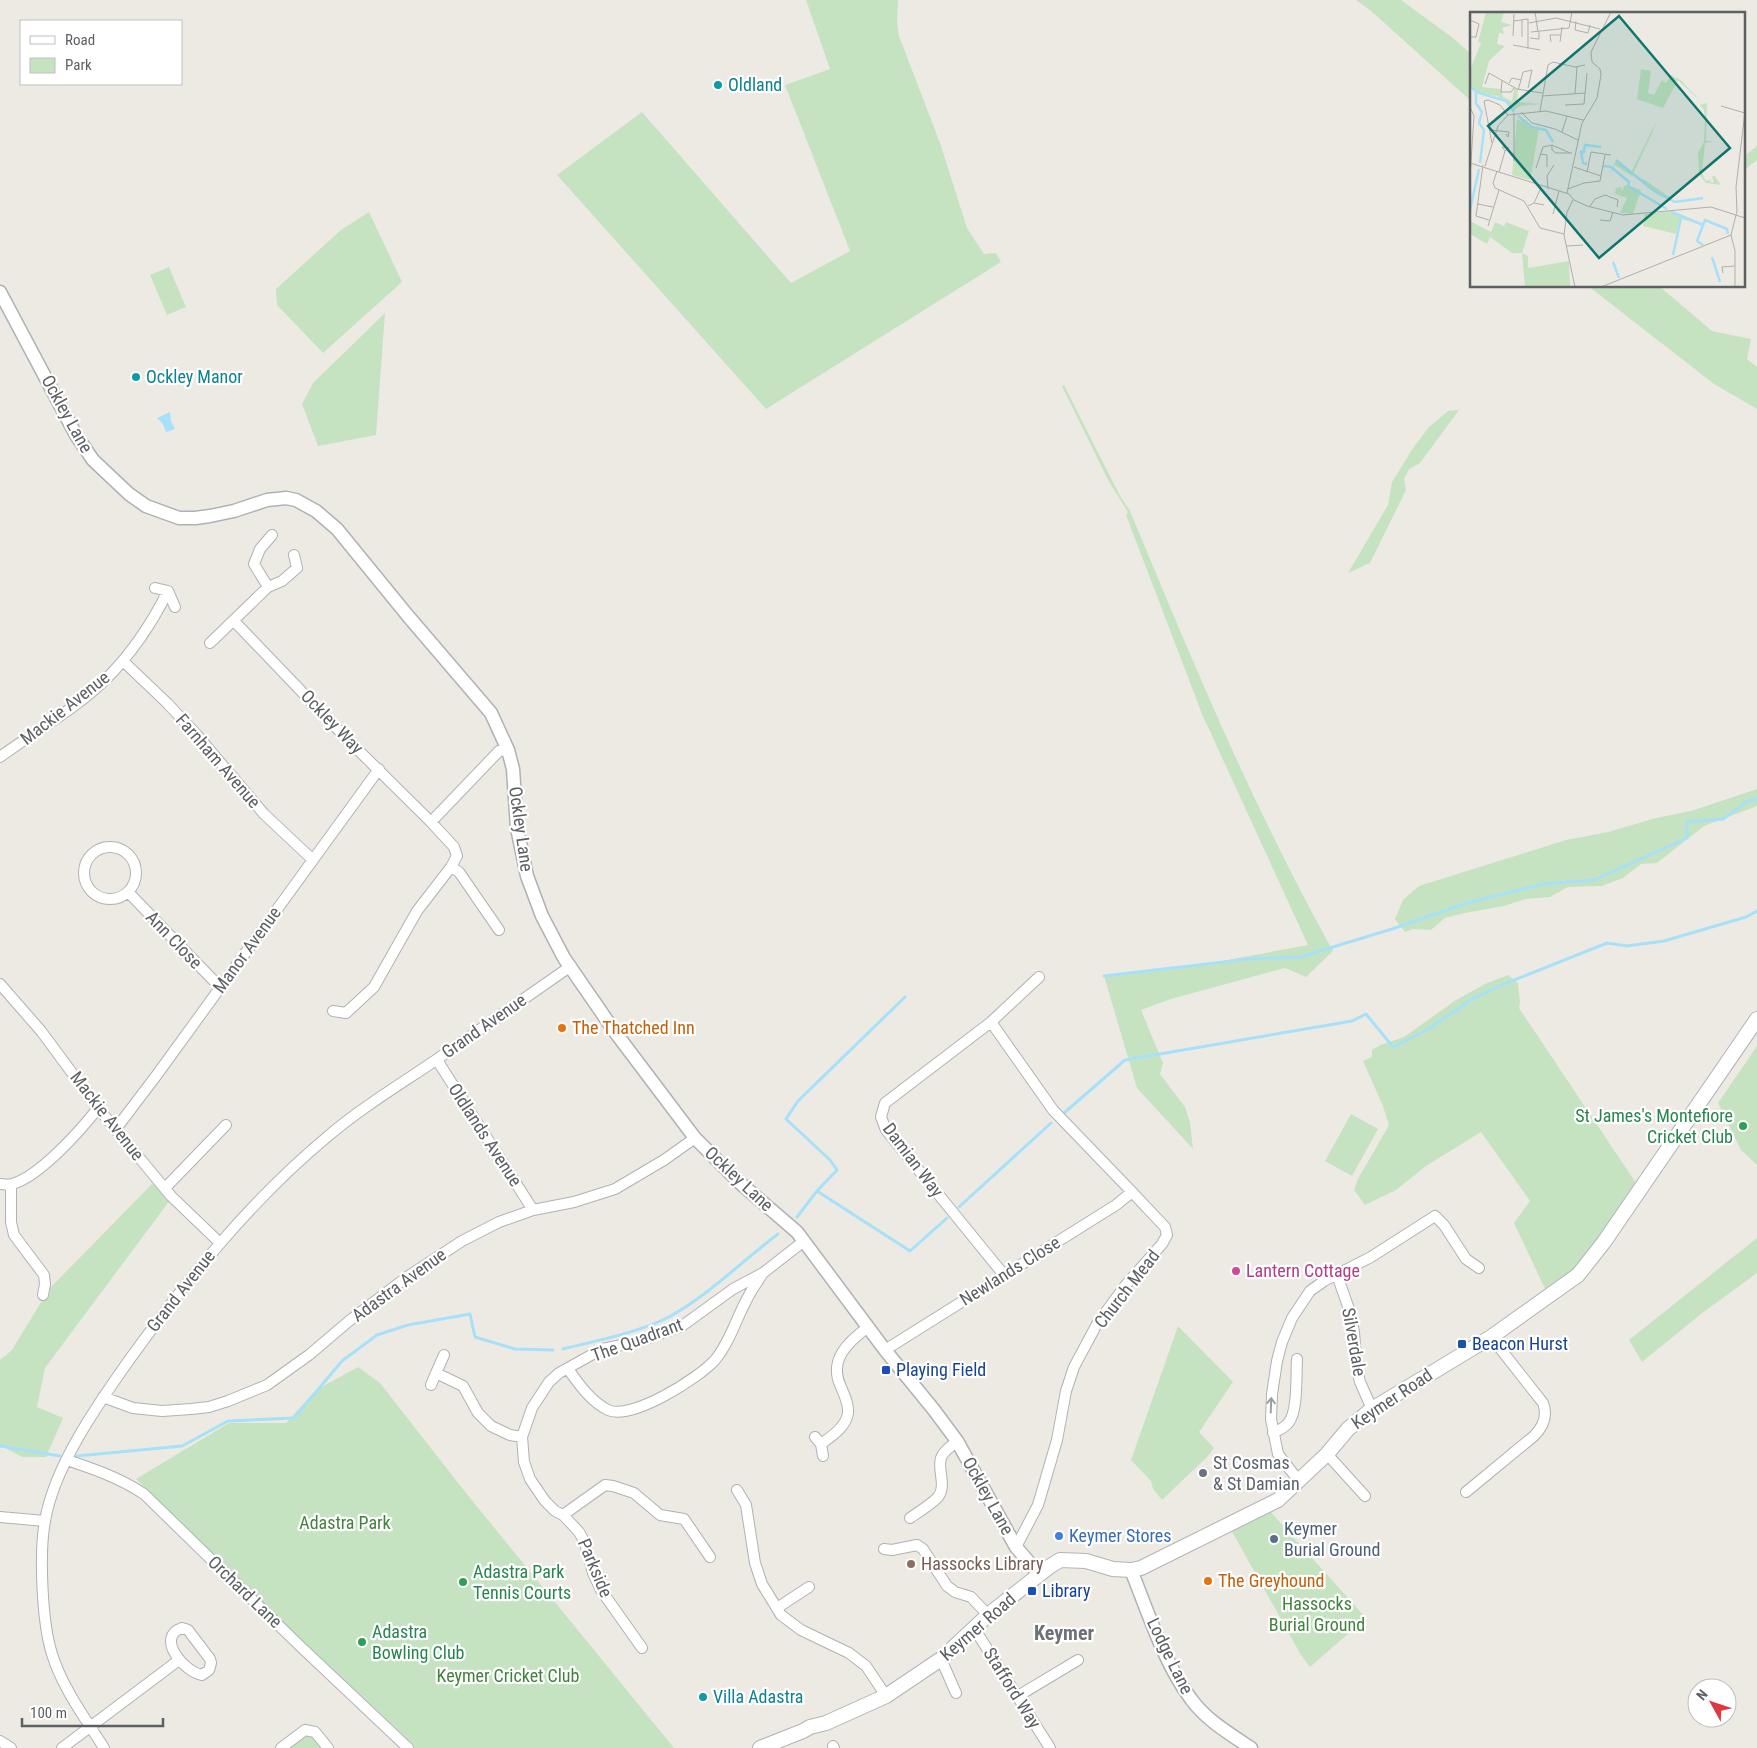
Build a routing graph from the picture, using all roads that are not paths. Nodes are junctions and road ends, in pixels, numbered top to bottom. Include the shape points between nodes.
1 (0, 292) edge
2 (272, 535) dead end
3 (294, 555) dead end
4 (268, 587) junction
5 (155, 588) dead end
6 (168, 591) junction
7 (175, 607) dead end
8 (234, 621) junction
9 (210, 642) dead end
10 (123, 661) junction
11 (508, 750) junction
12 (0, 757) edge
13 (379, 769) junction
14 (431, 822) junction
15 (313, 860) junction
16 (451, 867) junction
17 (128, 892) junction
18 (499, 930) dead end
19 (571, 966) junction
20 (1039, 977) dead end
21 (0, 984) edge
22 (221, 986) junction
23 (333, 1011) dead end
24 (1757, 1019) edge
25 (991, 1022) junction
26 (437, 1060) junction
27 (98, 1108) junction
28 (226, 1125) dead end
29 (115, 1130) junction
30 (695, 1138) junction
31 (0, 1184) edge
32 (11, 1185) junction
33 (165, 1188) junction
34 (1132, 1192) junction
35 (532, 1210) junction
36 (804, 1241) junction
37 (220, 1243) junction
38 (1479, 1268) dead end
39 (763, 1273) junction
40 (1004, 1275) junction
41 (1337, 1275) junction
42 (43, 1295) dead end
43 (868, 1327) junction
44 (1491, 1336) junction
45 (886, 1350) junction
46 (444, 1355) dead end
47 (1297, 1359) dead end
48 (568, 1369) junction
49 (436, 1373) junction
50 (431, 1385) dead end
51 (103, 1397) junction
52 (1372, 1409) junction
53 (1273, 1433) junction
54 (522, 1438) junction
55 (957, 1441) junction
56 (1327, 1454) junction
57 (823, 1456) dead end
58 (67, 1460) junction
59 (1299, 1480) junction
60 (737, 1490) dead end
61 (1466, 1492) dead end
62 (1365, 1496) dead end
63 (563, 1515) junction
64 (0, 1517) edge
65 (910, 1518) dead end
66 (45, 1521) junction
67 (1016, 1547) junction
68 (884, 1549) dead end
69 (710, 1557) dead end
70 (1131, 1570) junction
71 (1040, 1574) junction
72 (809, 1587) dead end
73 (777, 1608) junction
74 (988, 1616) junction
75 (974, 1628) junction
76 (642, 1648) dead end
77 (941, 1659) junction
78 (179, 1660) junction
79 (1078, 1660) dead end
80 (956, 1693) dead end
81 (886, 1696) junction
82 (1018, 1696) junction
83 (90, 1727) junction
84 (0, 1741) edge
85 (11, 1748) edge
86 (62, 1748) edge
87 (104, 1748) edge
88 (281, 1748) edge
89 (328, 1748) edge
90 (408, 1748) edge
91 (760, 1748) edge
92 (1050, 1748) edge
93 (1251, 1748) edge

1 - 11 street, Ockley Lane via 76,435 93,460 129,494 146,506 179,518 234,512 267,500 286,498 316,511 337,529 492,713
2 - 4 street via 260,549 254,564
3 - 4 street via 297,568 282,581
4 - 8 street
5 - 6 street
6 - 7 street
6 - 10 street, Mackie Avenue via 154,619
8 - 9 street
8 - 13 street, Ockley Way
10 - 12 street, Mackie Avenue via 80,701
10 - 15 street, Farnham Avenue via 196,734 264,814
11 - 14 street via 499,751
11 - 19 street, Ockley Lane via 526,876 542,916
13 - 14 street, Ockley Way
13 - 15 street, Manor Avenue
14 - 16 street, Ockley Way via 454,847 457,856
15 - 22 street, Manor Avenue
16 - 18 street via 459,872
16 - 23 street via 417,911 374,987 346,1013
17 - 17 street via 112,899 103,898 88,888 84,871 91,855 106,847 122,850 128,855 136,869 136,878
17 - 22 street, Ann Close
19 - 26 street, Grand Avenue
19 - 30 street, Ockley Lane via 615,1032
20 - 25 street, Damian Way
21 - 27 street, Mackie Avenue via 54,1046
22 - 29 street, Manor Avenue
24 - 44 main road, Keymer Road via 1588,1265
25 - 34 street, Church Mead via 1053,1110
25 - 40 street, Damian Way via 885,1103 881,1117 886,1130
26 - 35 street, Oldlands Avenue
26 - 37 street, Grand Avenue via 365,1107 328,1136 259,1200
27 - 29 street, Mackie Avenue
27 - 32 street via 63,1149 30,1175
28 - 33 street
29 - 33 street, Mackie Avenue
30 - 35 street, Adastra Avenue via 616,1189
30 - 36 street, Ockley Lane
31 - 32 street
32 - 42 street via 14,1235 44,1275
33 - 37 street, Mackie Avenue
34 - 40 street, Newlands Close
34 - 67 street, Church Mead via 1164,1227 1167,1235 1097,1324 1074,1367 1038,1505
35 - 51 street, Adastra Avenue via 480,1231 434,1258 309,1355 251,1391 209,1407 162,1411 133,1408
36 - 39 street, The Quadrant
36 - 43 street, Ockley Lane
37 - 51 street, Grand Avenue via 167,1307
38 - 41 street via 1466,1259 1436,1216
39 - 48 street, The Quadrant via 733,1289 682,1326 638,1342 602,1349
39 - 48 street, The Quadrant via 715,1359 698,1376 658,1399 620,1413 609,1411 582,1389
40 - 45 street, Newlands Close
41 - 52 street, Silverdale via 1350,1312 1360,1382
53 -> 41 street via 1272,1394 1282,1342 1292,1318 1310,1290
43 - 45 street, Ockley Lane
43 - 57 street via 839,1357 836,1372 848,1402 848,1414 838,1431 818,1440
44 - 52 main road, Keymer Road
44 - 61 street via 1543,1403 1544,1421 1534,1436
45 - 55 street, Ockley Lane
46 - 49 street
47 - 53 street via 1294,1410 1290,1421
48 - 54 street via 559,1373 540,1394
49 - 50 street
49 - 54 street via 463,1386 478,1413 491,1426
51 - 58 street, Grand Avenue
52 - 56 main road, Keymer Road via 1348,1429
53 - 59 street via 1278,1454
54 - 63 street, Parkside via 524,1462 530,1479 545,1501
55 - 65 street via 940,1459 942,1476 938,1497
55 - 67 street, Ockley Lane
56 - 59 main road, Keymer Road
56 - 62 street
58 - 66 street, Grand Avenue
58 - 90 street, Orchard Lane via 102,1472 144,1494
59 - 70 main road, Keymer Road via 1278,1500 1260,1510 1151,1564
60 - 73 street via 746,1504 762,1584
63 - 69 street via 605,1485 613,1486 634,1493 660,1515 684,1519
63 - 76 street, Parkside via 585,1543 593,1573 608,1602
64 - 66 street
66 - 83 street, Grand Avenue via 42,1569 51,1653
67 - 71 street, Ockley Lane
68 - 74 street via 917,1545 947,1586 971,1597
70 - 71 main road, Keymer Road via 1113,1569 1086,1561 1060,1560
70 - 93 street, Lodge Lane via 1167,1658 1192,1700
71 - 74 main road, Keymer Road
72 - 73 street
73 - 81 street via 801,1630 849,1653 866,1666
74 - 75 main road, Keymer Road
75 - 77 main road, Keymer Road
75 - 82 street, Stafford Way
77 - 80 street
77 - 81 main road, Keymer Road
78 - 78 street via 171,1642 172,1635 182,1628 188,1630 211,1664 202,1675 195,1674
78 - 83 street
79 - 82 street
81 - 91 main road, Keymer Road
82 - 92 street, Stafford Way
83 - 86 street
83 - 87 street, Grand Avenue
84 - 85 street
88 - 89 street via 305,1730 315,1732

